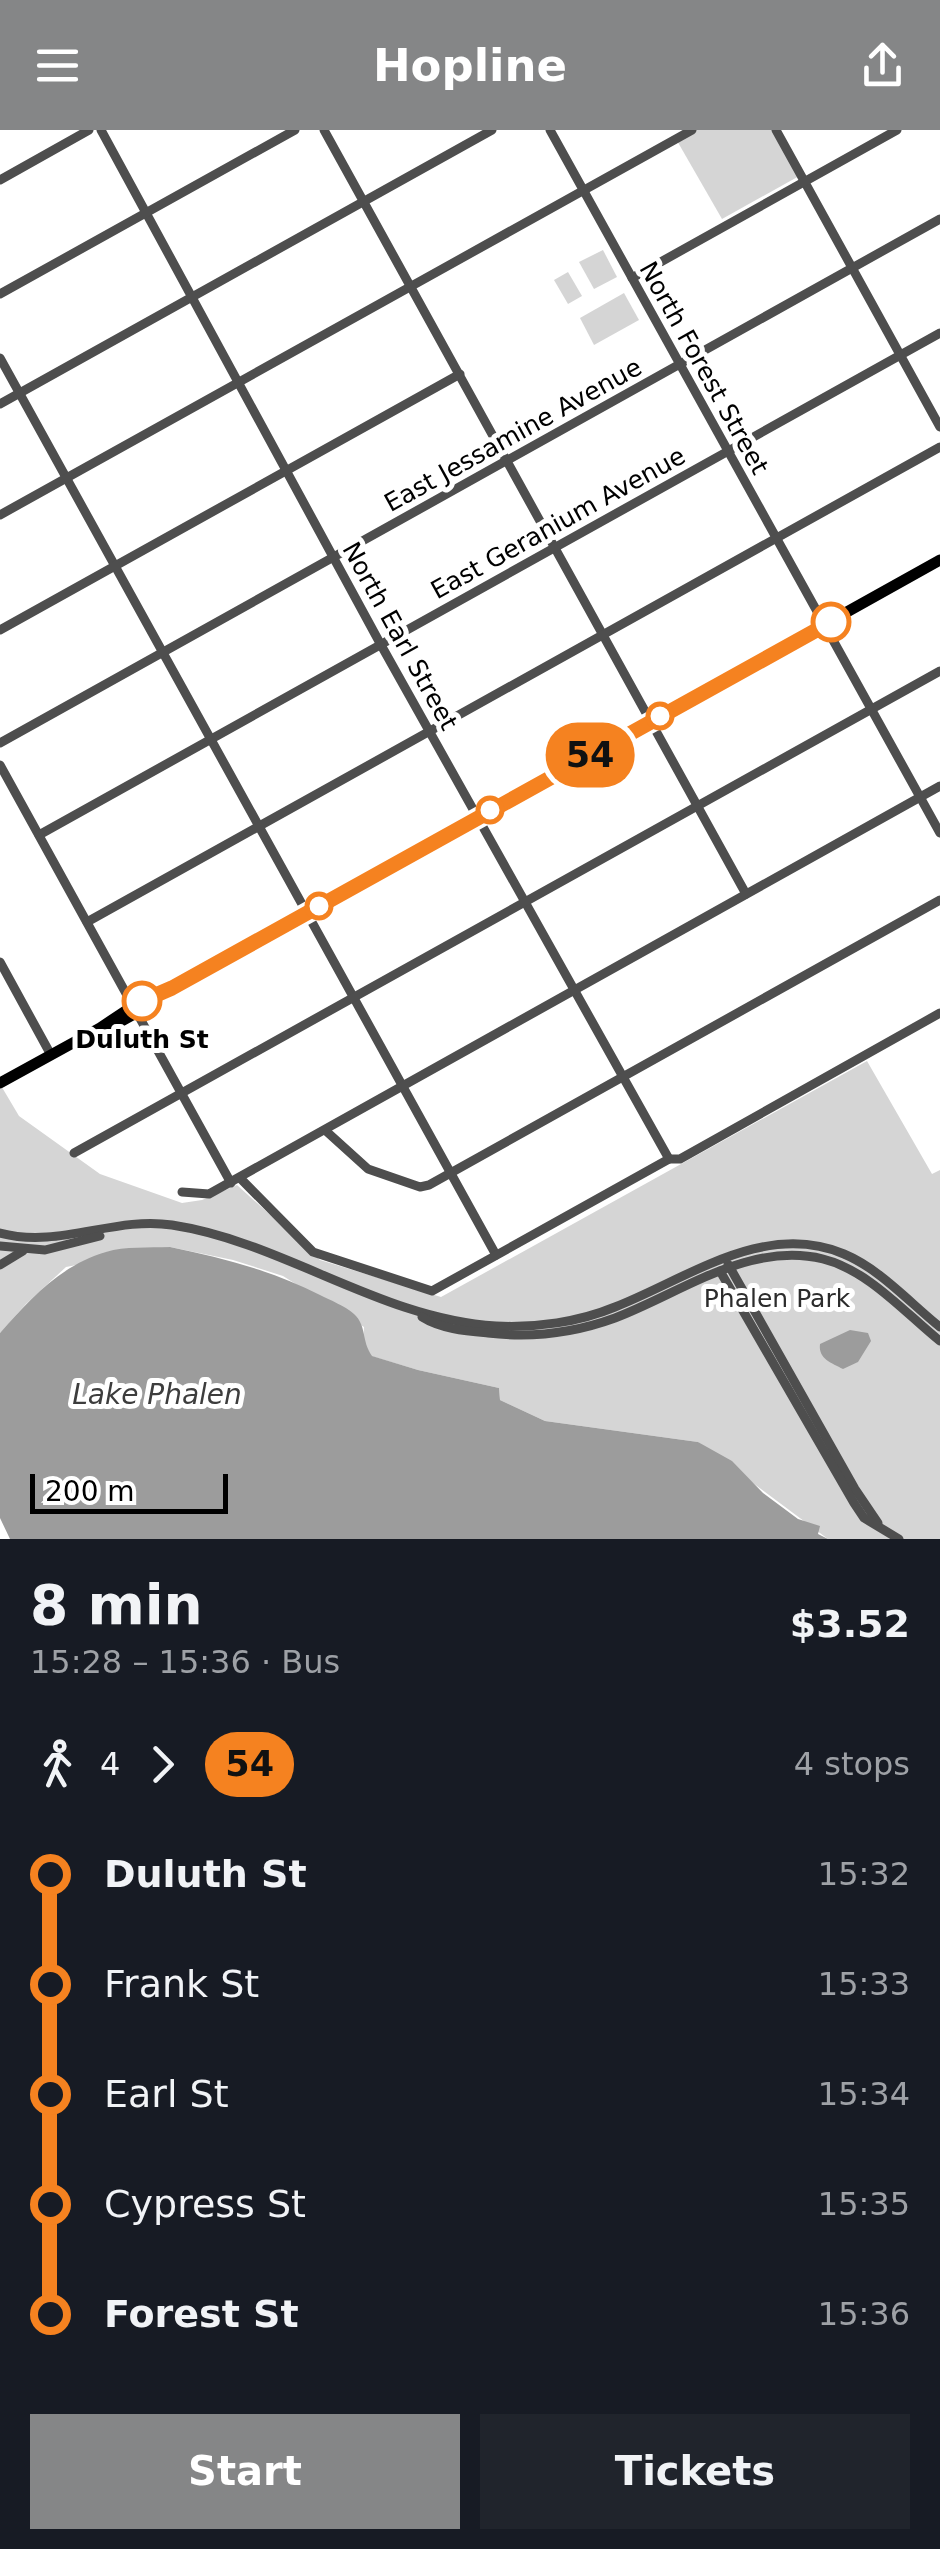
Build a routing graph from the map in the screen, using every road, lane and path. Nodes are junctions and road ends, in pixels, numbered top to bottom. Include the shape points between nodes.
1 (89, 130) edge
2 (100, 130) edge
3 (296, 130) edge
4 (324, 130) edge
5 (492, 130) edge
6 (550, 130) edge
7 (692, 130) edge
8 (776, 130) edge
9 (898, 130) edge
10 (0, 180) edge
11 (805, 182) junction
12 (583, 190) junction
13 (365, 201) junction
14 (146, 213) junction
15 (940, 219) edge
16 (852, 268) junction
17 (632, 278) junction
18 (412, 286) junction
19 (0, 294) edge
20 (192, 298) junction
21 (940, 333) edge
22 (900, 355) junction
23 (0, 358) edge
24 (680, 365) junction
25 (460, 374) junction
26 (239, 383) junction
27 (20, 393) junction
28 (0, 404) edge
29 (940, 427) edge
30 (940, 447) edge
31 (728, 452) junction
32 (508, 460) junction
33 (286, 470) junction
34 (66, 478) junction
35 (0, 516) edge
36 (776, 540) junction
37 (556, 548) junction
38 (334, 557) junction
39 (940, 560) edge
40 (114, 566) junction
41 (824, 626) junction
42 (0, 630) edge
43 (602, 635) junction
44 (382, 644) junction
45 (162, 652) junction
46 (940, 670) edge
47 (870, 709) junction
48 (650, 722) junction
49 (430, 730) junction
50 (210, 740) junction
51 (0, 743) edge
52 (0, 765) edge
53 (940, 786) edge
54 (920, 797) junction
55 (696, 806) junction
56 (477, 817) junction
57 (258, 827) junction
58 (940, 833) edge
59 (38, 835) junction
60 (746, 894) junction
61 (940, 900) edge
62 (524, 902) junction
63 (306, 914) junction
64 (86, 922) junction
65 (0, 962) edge
66 (574, 990) junction
67 (352, 999) junction
68 (135, 1009) junction
69 (940, 1013) edge
70 (51, 1056) junction
71 (623, 1077) junction
72 (0, 1083) edge
73 (402, 1088) junction
74 (182, 1094) junction
75 (326, 1131) junction
76 (74, 1154) dead end
77 (666, 1161) junction
78 (450, 1174) junction
79 (236, 1180) junction
80 (182, 1192) dead end
81 (122, 1228) junction
82 (2, 1233) edge
83 (0, 1246) edge
84 (26, 1250) junction
85 (496, 1255) junction
86 (0, 1265) edge
87 (723, 1265) junction
88 (940, 1327) edge
89 (940, 1341) edge
90 (899, 1539) edge

1 - 10 street
2 - 14 street, North Earl Street
3 - 14 street
4 - 13 street
5 - 13 street
6 - 12 street, North Forest Street
7 - 12 street
8 - 11 street
9 - 11 street
11 - 16 street
11 - 17 street
12 - 17 street, North Forest Street
12 - 18 street
13 - 18 street
13 - 20 street
14 - 19 street
14 - 20 street, North Earl Street
15 - 16 street, East Jessamine Avenue
16 - 22 street
16 - 24 street, East Jessamine Avenue
17 - 24 street, North Forest Street
18 - 25 street
18 - 26 street
20 - 26 street, North Earl Street
20 - 27 street
21 - 22 street, East Geranium Avenue
22 - 29 street
22 - 31 street, East Geranium Avenue
23 - 27 street
24 - 31 street, North Forest Street
24 - 32 street, East Jessamine Avenue
25 - 32 street
25 - 33 street
26 - 33 street, North Earl Street
26 - 34 street
27 - 28 street
27 - 34 street
30 - 36 street
31 - 36 street, North Forest Street
31 - 37 street, East Geranium Avenue
32 - 37 street
32 - 38 street, East Jessamine Avenue
33 - 38 street, North Earl Street
33 - 40 street
34 - 35 street
34 - 40 street
36 - 41 street, North Forest Street
36 - 43 street
37 - 43 street
37 - 44 street, East Geranium Avenue
38 - 44 street, North Earl Street
38 - 45 street, East Jessamine Avenue
39 - 41 main road
40 - 42 street
40 - 45 street
41 - 47 street, North Forest Street
41 - 48 main road
43 - 48 street
43 - 49 street
44 - 49 street, North Earl Street
44 - 50 street, East Geranium Avenue
45 - 50 street
45 - 51 street, East Jessamine Avenue
46 - 47 street
47 - 54 street, North Forest Street
47 - 55 street
48 - 55 street
48 - 56 main road
49 - 56 street, North Earl Street
49 - 57 street
50 - 57 street
50 - 59 street, East Geranium Avenue
52 - 59 street
53 - 54 street
54 - 58 street, North Forest Street
54 - 60 street
55 - 60 street
55 - 62 street
56 - 62 street, North Earl Street
56 - 63 main road
57 - 63 street
57 - 64 street
59 - 64 street
60 - 66 street
61 - 71 street
62 - 66 street, North Earl Street
62 - 67 street
63 - 67 street
63 - 68 main road
64 - 68 street
65 - 70 street
66 - 71 street, North Earl Street
66 - 73 street
67 - 73 street
67 - 74 street
68 - 70 main road
68 - 74 street
69 - 77 street
70 - 72 main road
71 - 77 street, North Earl Street
71 - 78 street
73 - 75 street
73 - 78 street
74 - 76 street
74 - 79 street
75 - 78 street via 368,1169 420,1187
75 - 79 street
77 - 85 street
78 - 85 street
79 - 80 street via 210,1194
79 - 85 street via 313,1252 432,1291
81 - 82 street via 46,1239
81 - 84 street via 62,1248
81 - 87 street via 168,1224 207,1231 428,1321 512,1336 612,1319
82 - 83 street
83 - 84 street
84 - 86 street
87 - 88 street via 786,1242 828,1248 864,1264
87 - 89 street via 773,1254 810,1256 857,1273
87 - 90 street via 854,1503 864,1518

